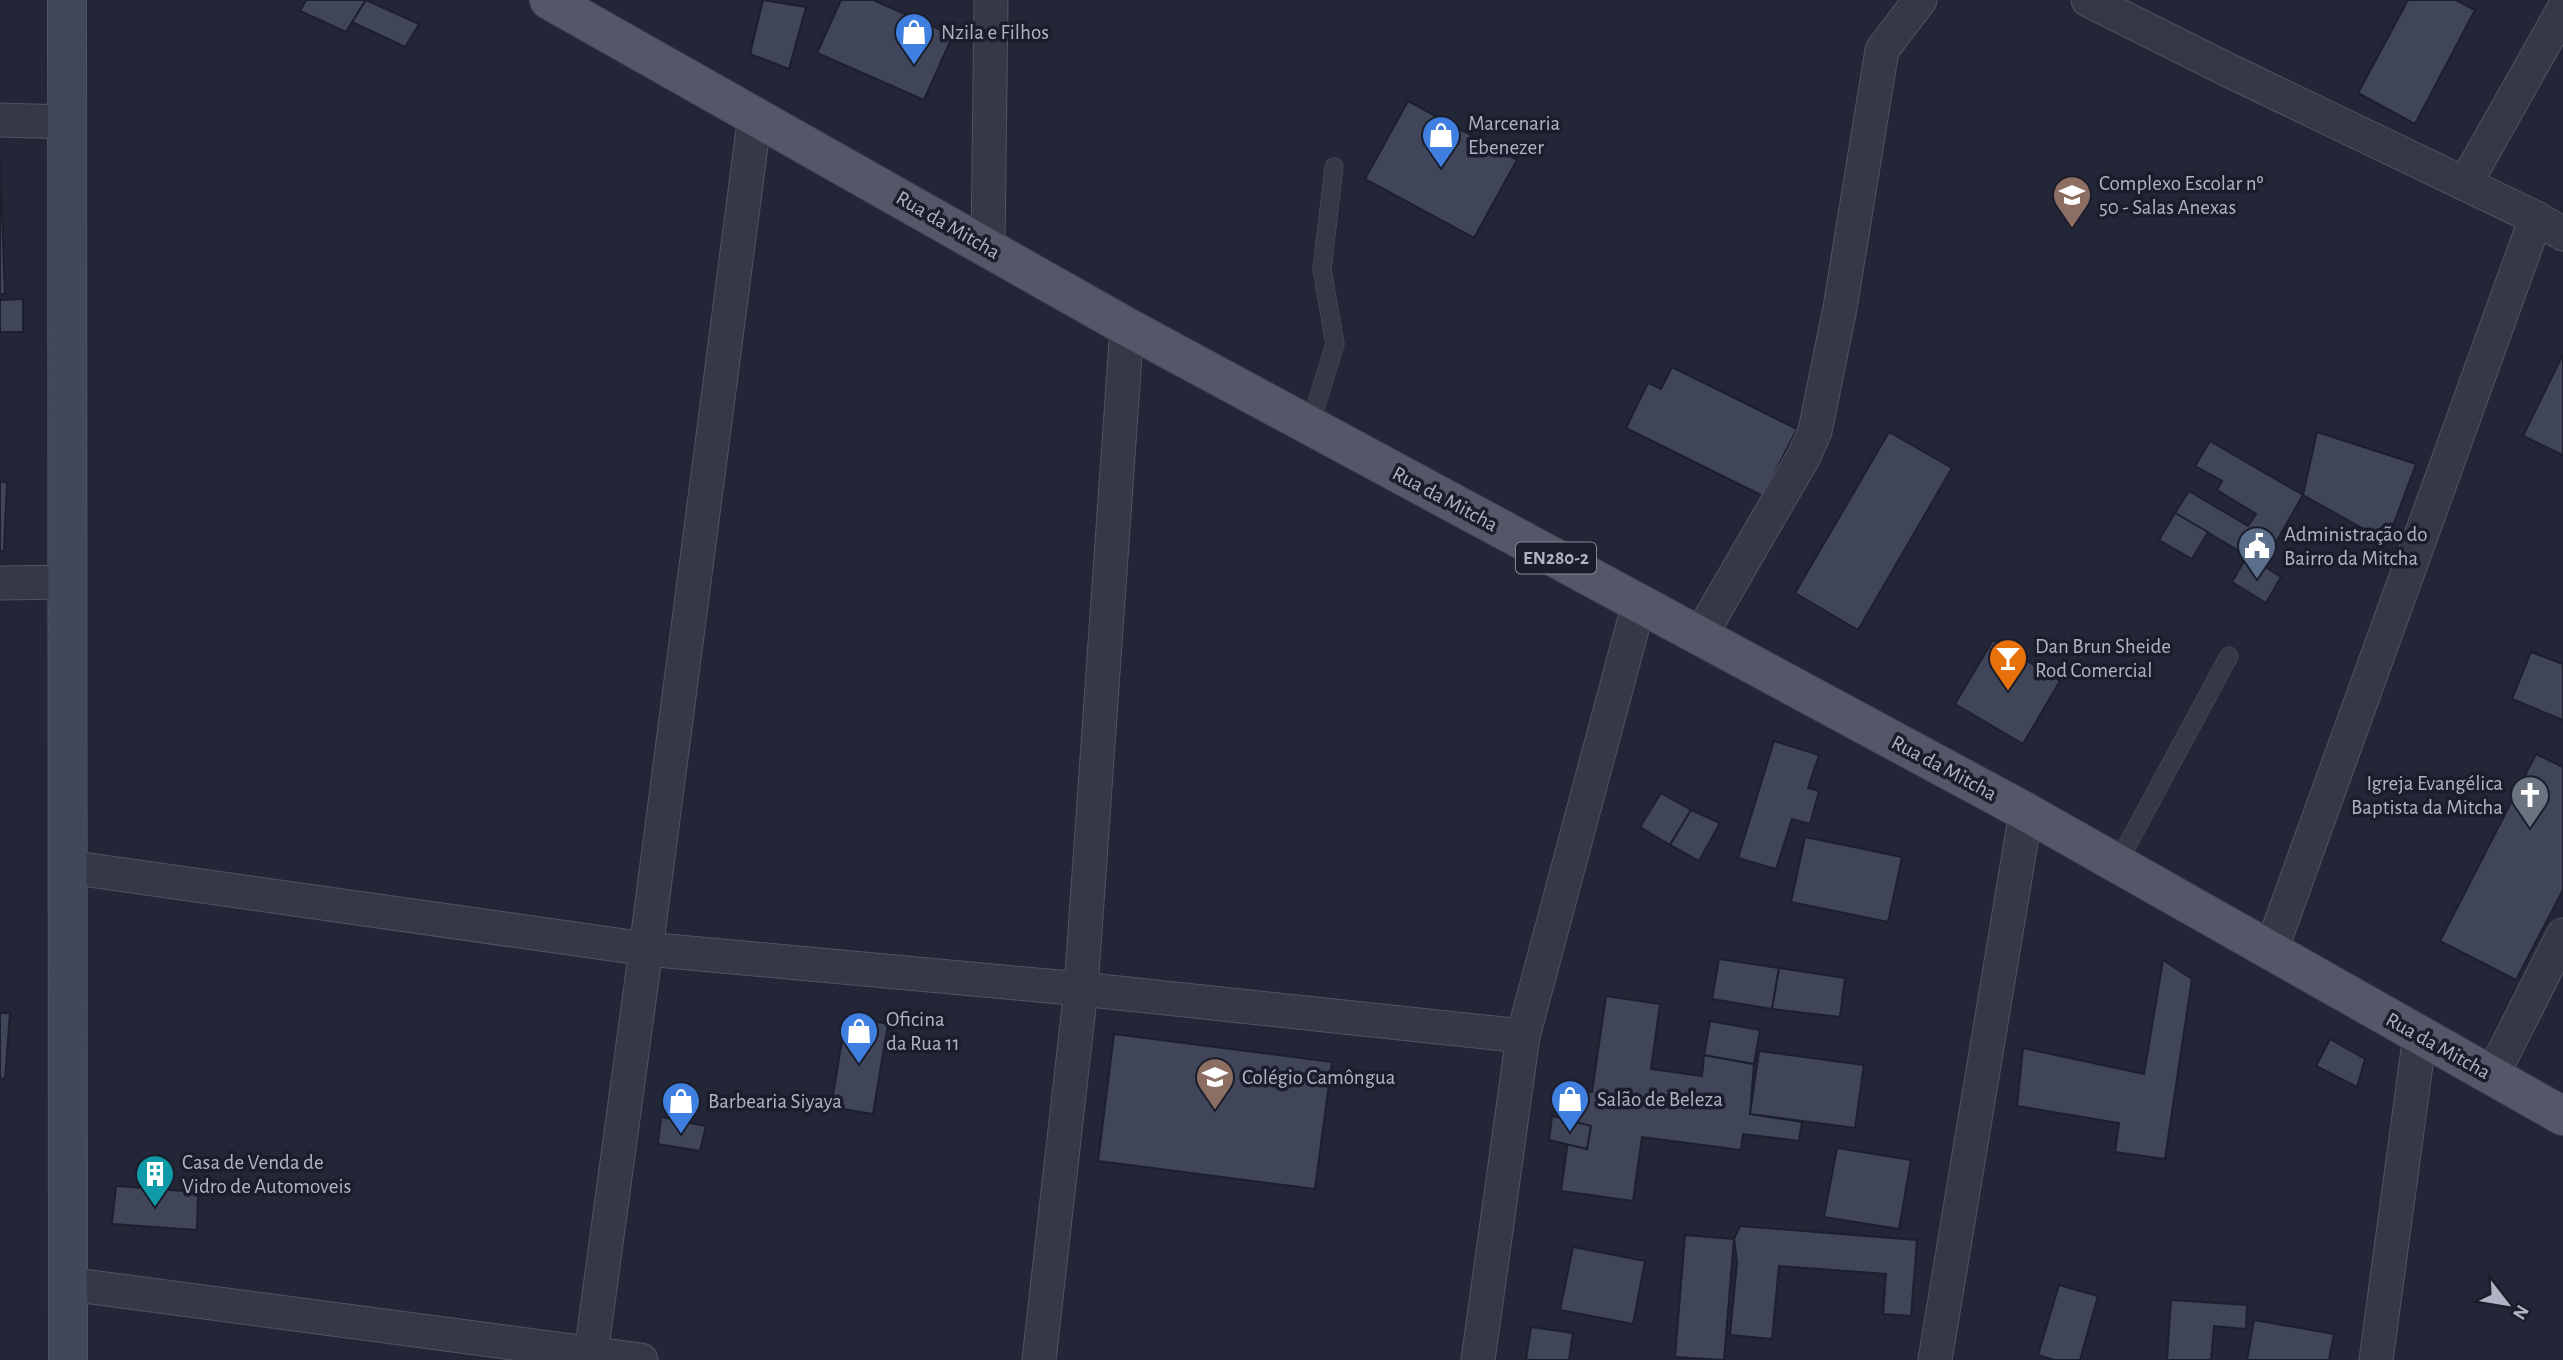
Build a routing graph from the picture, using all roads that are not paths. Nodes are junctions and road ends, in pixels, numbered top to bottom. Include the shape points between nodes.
1 (67, 0) edge
2 (549, 0) edge
3 (991, 0) edge
4 (1920, 0) edge
5 (2088, 0) edge
6 (2563, 10) edge
7 (755, 115) junction
8 (0, 120) edge
9 (67, 122) junction
10 (1334, 167) dead end
11 (2465, 184) junction
12 (2550, 225) edge
13 (988, 247) junction
14 (1127, 327) junction
15 (1310, 425) junction
16 (68, 582) junction
17 (0, 583) edge
18 (1639, 603) junction
19 (1700, 636) junction
20 (2229, 656) dead end
21 (2026, 812) junction
22 (2117, 864) junction
23 (68, 867) junction
24 (2563, 935) edge
25 (646, 948) junction
26 (2270, 953) junction
27 (1081, 989) junction
28 (2420, 1035) junction
29 (1523, 1036) junction
30 (2492, 1076) junction
31 (2563, 1116) edge
32 (68, 1284) junction
33 (591, 1354) junction
34 (68, 1360) edge
35 (641, 1360) edge
36 (1039, 1360) edge
37 (1478, 1360) edge
38 (1935, 1360) edge
39 (2376, 1360) edge

1 - 9 main road
2 - 7 main road, Rua da Mitcha / EN280-2
3 - 13 street
4 - 19 street via 1882,50 1815,430
5 - 11 street
6 - 11 street
7 - 13 main road, Rua da Mitcha / EN280-2
7 - 25 street
8 - 9 street
9 - 16 main road
10 - 15 lane via 1322,269 1335,344
11 - 12 street
12 - 26 street
13 - 14 main road, Rua da Mitcha / EN280-2
14 - 15 main road, Rua da Mitcha / EN280-2
14 - 27 street
15 - 18 main road, Rua da Mitcha / EN280-2
16 - 17 street
16 - 23 main road
18 - 19 main road, Rua da Mitcha / EN280-2
18 - 29 street
19 - 21 main road, Rua da Mitcha / EN280-2
20 - 22 lane
21 - 22 main road, Rua da Mitcha / EN280-2
21 - 38 street
22 - 26 main road, Rua da Mitcha / EN280-2
23 - 25 street
23 - 32 main road
24 - 30 street
25 - 27 street
25 - 33 street
26 - 28 main road, Rua da Mitcha / EN280-2
27 - 29 street
27 - 36 street
28 - 30 main road, Rua da Mitcha / EN280-2
28 - 39 street
29 - 37 street
30 - 31 main road, Rua da Mitcha / EN280-2
32 - 33 street
32 - 34 main road
33 - 35 street

